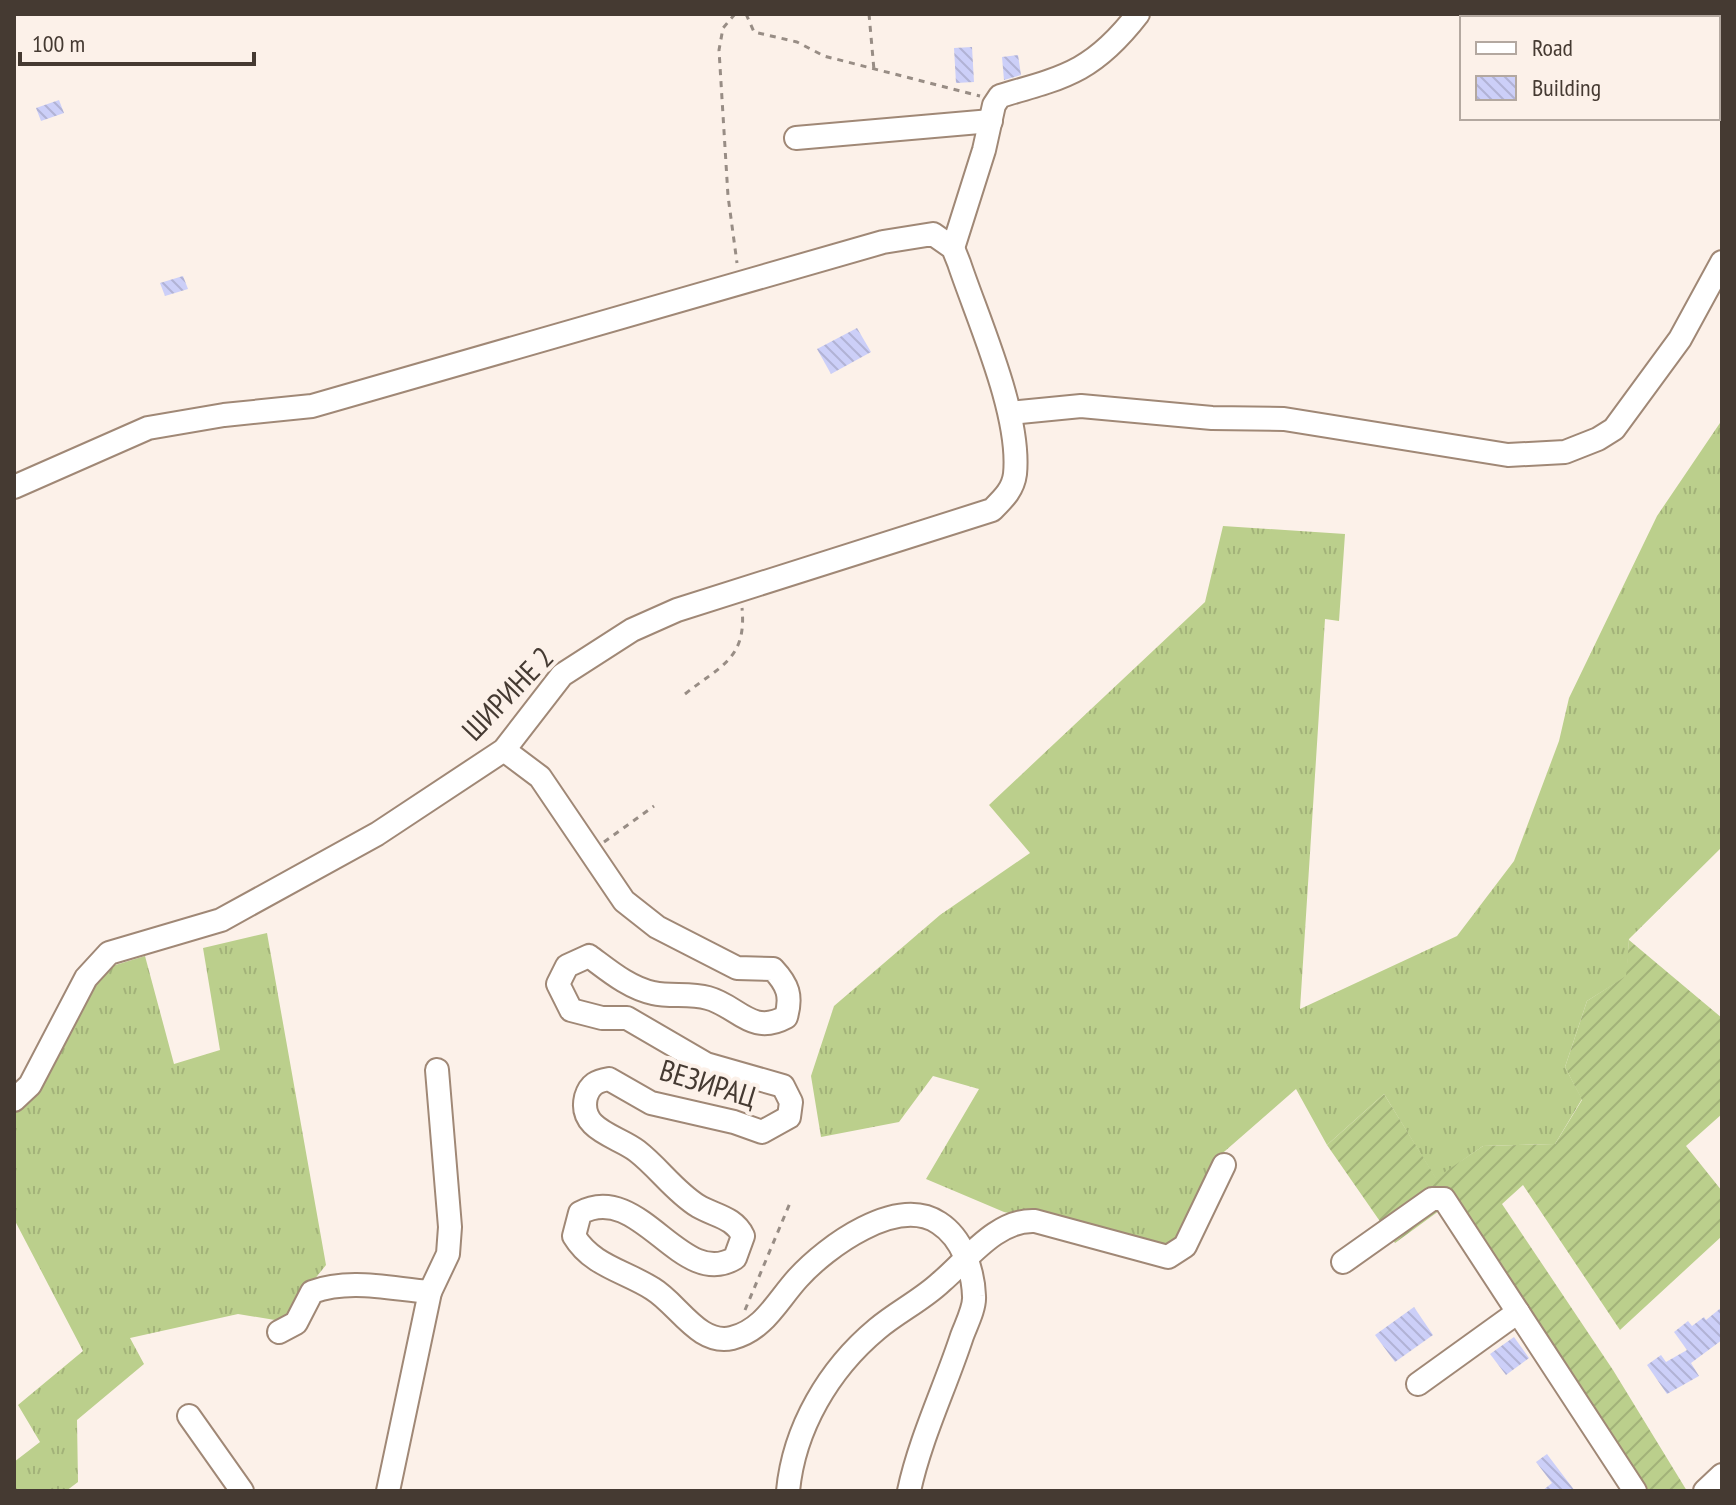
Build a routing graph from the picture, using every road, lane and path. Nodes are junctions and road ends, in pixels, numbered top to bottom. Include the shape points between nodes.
1 (735, 14) edge
2 (746, 14) edge
3 (869, 14) edge
4 (1138, 14) edge
5 (874, 70) junction
6 (992, 113) junction
7 (796, 138) dead end
8 (953, 248) junction
9 (1722, 262) edge
10 (739, 283) junction
11 (1010, 413) junction
12 (14, 487) edge
13 (739, 590) junction
14 (685, 694) dead end
15 (504, 750) junction
16 (654, 806) dead end
17 (591, 851) junction
18 (437, 1070) dead end
19 (14, 1100) edge
20 (1224, 1165) dead end
21 (790, 1203) dead end
22 (966, 1256) junction
23 (1343, 1262) dead end
24 (430, 1292) junction
25 (745, 1311) dead end
26 (1518, 1312) junction
27 (279, 1332) dead end
28 (1418, 1384) dead end
29 (189, 1416) dead end
30 (1722, 1475) edge
31 (242, 1491) edge
32 (388, 1491) edge
33 (788, 1491) edge
34 (909, 1491) edge
35 (1635, 1491) edge
36 (1705, 1491) edge

1 - 10 path via 719,50
2 - 5 path via 754,32
3 - 5 path
4 - 6 street via 1119,39 1075,74 1000,96
5 - 6 path via 976,93
6 - 7 street
6 - 8 street
8 - 10 street via 933,234 915,235
8 - 11 street, ШИРИНЕ 2
9 - 11 street via 1680,339 1614,429 1565,452 1508,455 1284,419 1081,406
10 - 12 street via 312,406 148,428
11 - 13 street, ШИРИНЕ 2 via 1015,474 1009,493 992,510
13 - 14 path via 744,635 736,653
13 - 15 street, ШИРИНЕ 2 via 632,630 562,675
15 - 17 street, ВЕЗИРАЦ via 540,777
15 - 19 street, ШИРИНЕ 2 via 377,834 221,920 109,953 86,978 30,1085
16 - 17 path
17 - 22 street, ВЕЗИРАЦ via 624,901 657,927 737,968 773,969 787,984 789,1004 786,1017 774,1023 745,1021 707,998 651,993 589,956 567,966 558,984 571,1010 627,1018 706,1064 783,1086 791,1102 789,1117 762,1132 651,1103 609,1079 596,1082 585,1104 596,1128 636,1150 681,1194 738,1226 743,1236 735,1258 711,1264 692,1258 621,1208 593,1206 576,1222 574,1236 583,1251 656,1290 694,1326 719,1340 763,1322 798,1278 833,1246 897,1215 923,1214 941,1224
18 - 24 street via 450,1227 448,1254
20 - 22 street via 1185,1246 1168,1257 1019,1220
21 - 25 path
22 - 33 street via 941,1282 876,1329 820,1392 790,1468
22 - 34 street, ВЕЗИРАЦ via 975,1298
23 - 26 street via 1432,1199 1444,1199
24 - 27 street via 327,1286 312,1292 296,1323
24 - 32 street
26 - 28 street
26 - 35 street
29 - 31 street
30 - 36 street

